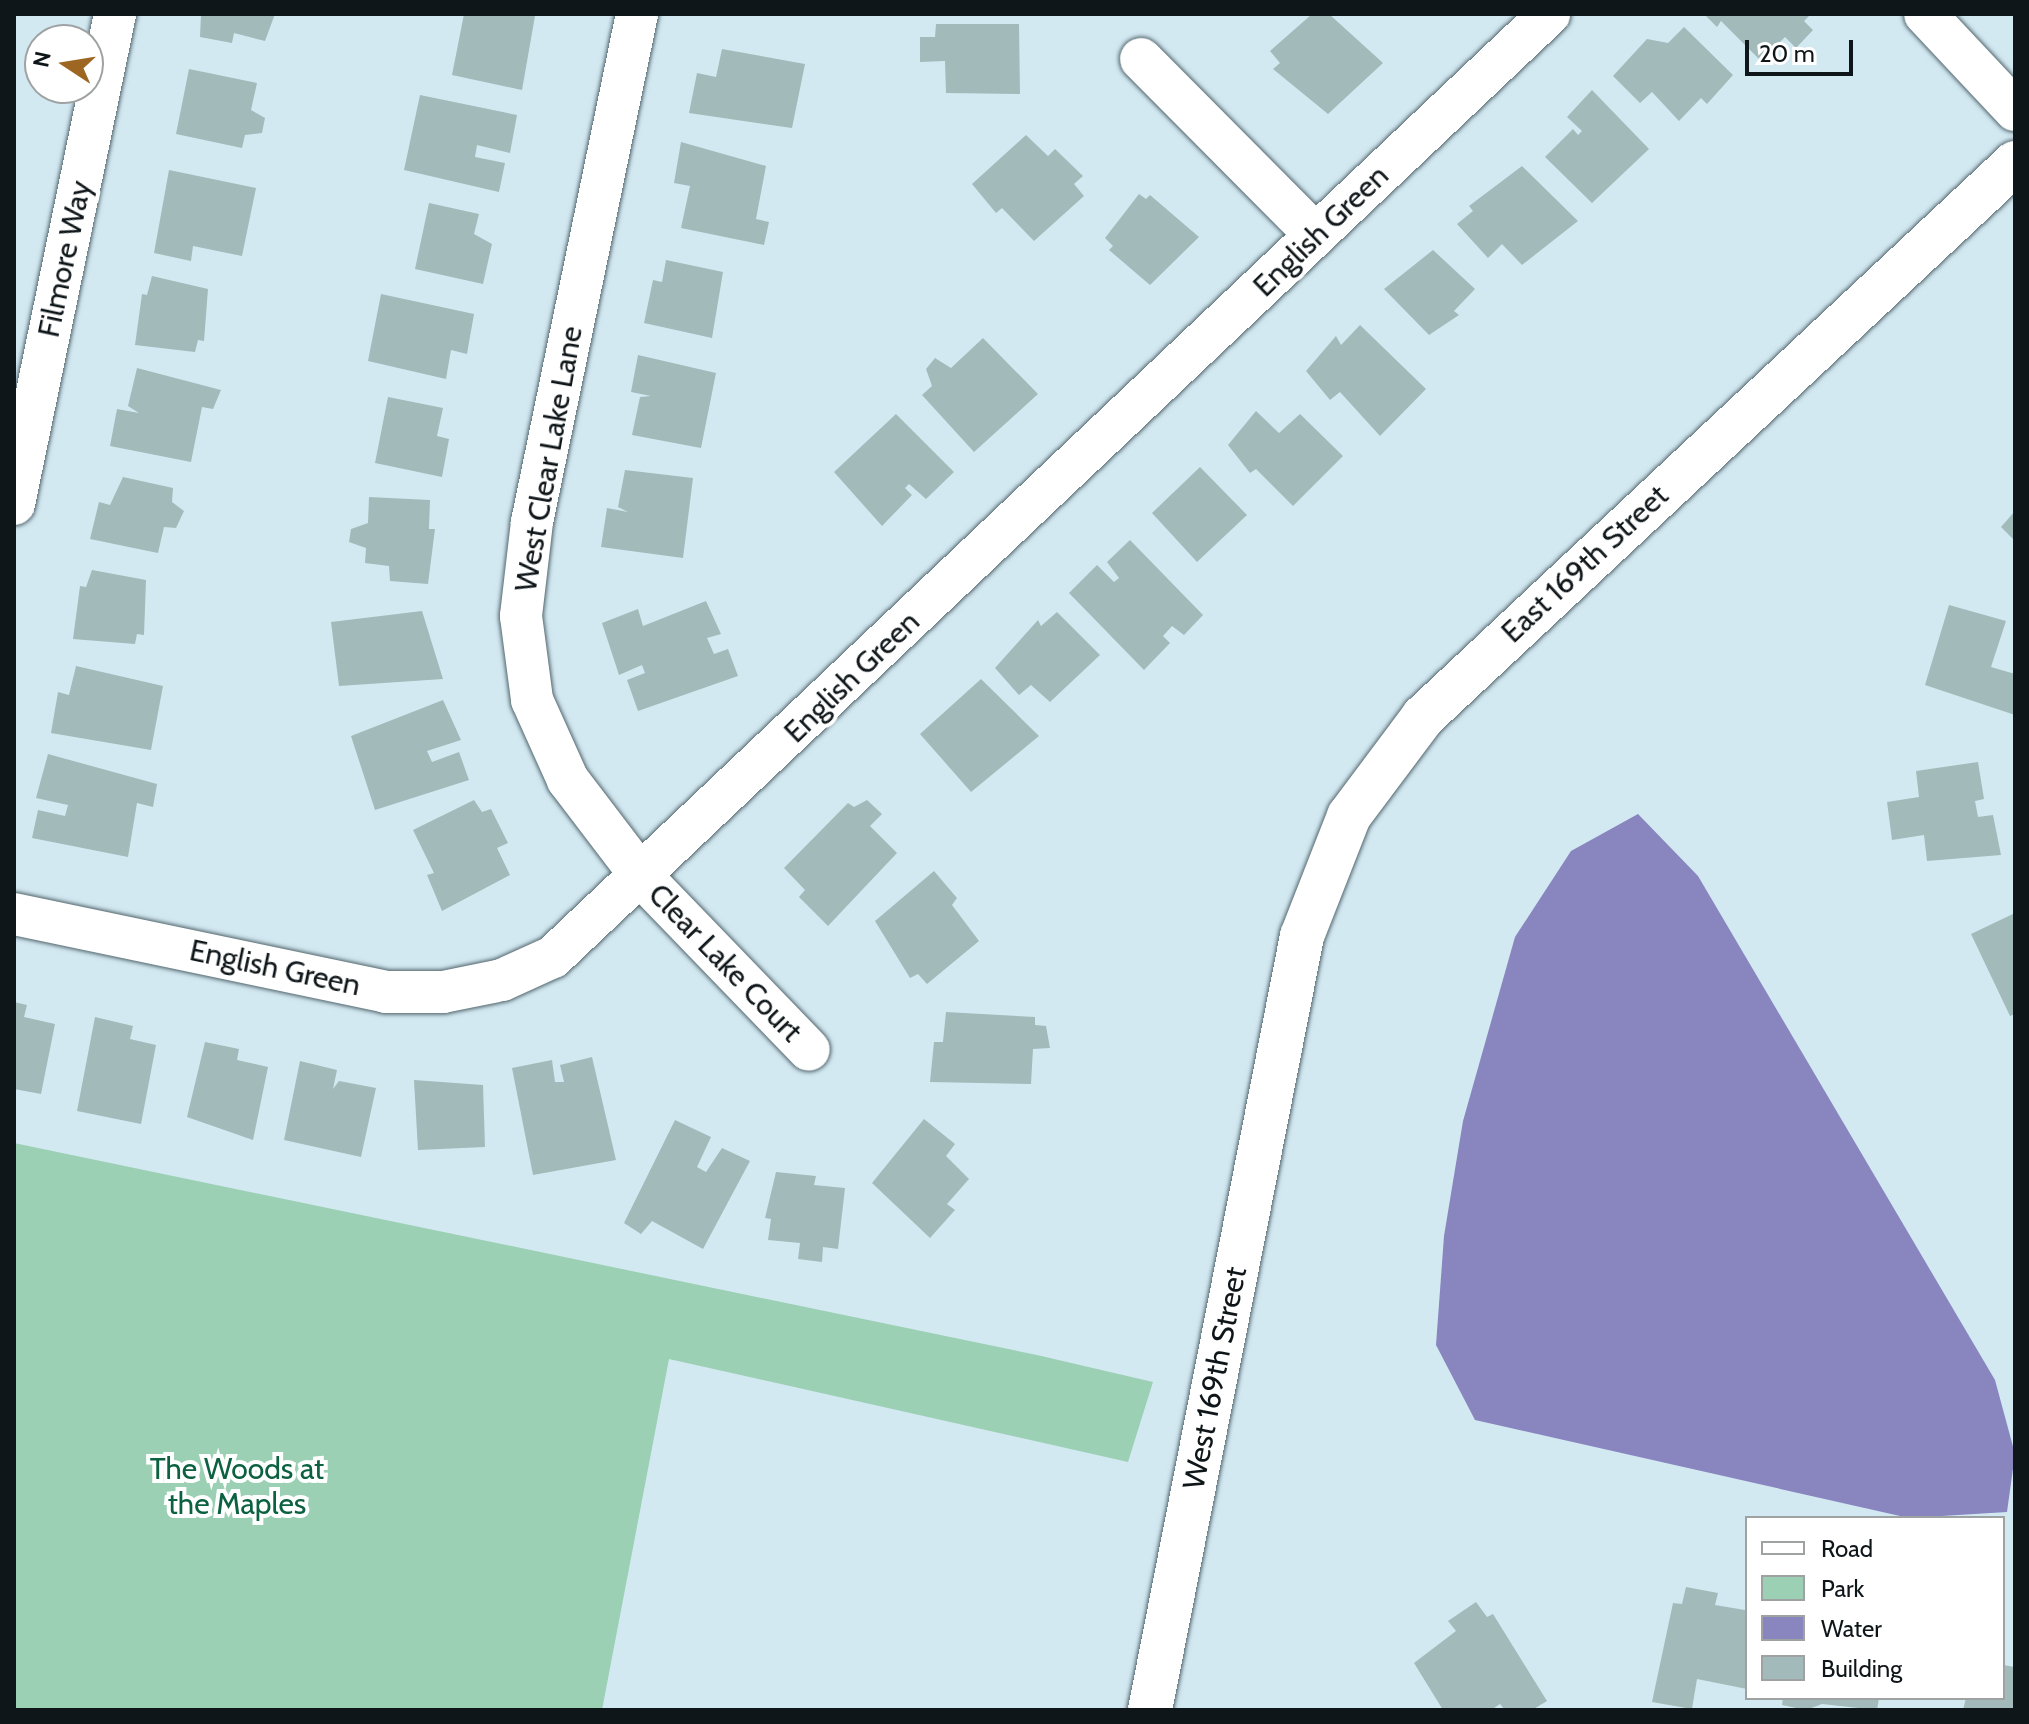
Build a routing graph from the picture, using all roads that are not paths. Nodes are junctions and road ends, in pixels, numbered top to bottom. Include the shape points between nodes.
1 (115, 14) edge
2 (637, 14) edge
3 (1549, 14) edge
4 (1925, 14) edge
5 (1141, 59) dead end
6 (2015, 110) edge
7 (2015, 163) edge
8 (1316, 235) junction
9 (14, 504) edge
10 (642, 877) junction
11 (14, 914) edge
12 (1280, 1046) joint
13 (809, 1050) dead end
14 (1150, 1710) edge

1 - 9 street, Filmore Way
2 - 10 street, West Clear Lake Lane via 532,522 521,616 532,700 568,780
3 - 8 street, English Green
4 - 6 street
5 - 8 street
7 - 12 street, East 169th Street via 1602,546 1382,765 1349,816 1319,882
8 - 10 street, English Green
10 - 11 street, English Green via 553,957 502,980 443,992 386,992
10 - 13 street, Clear Lake Court
12 - 14 street, West 169th Street

